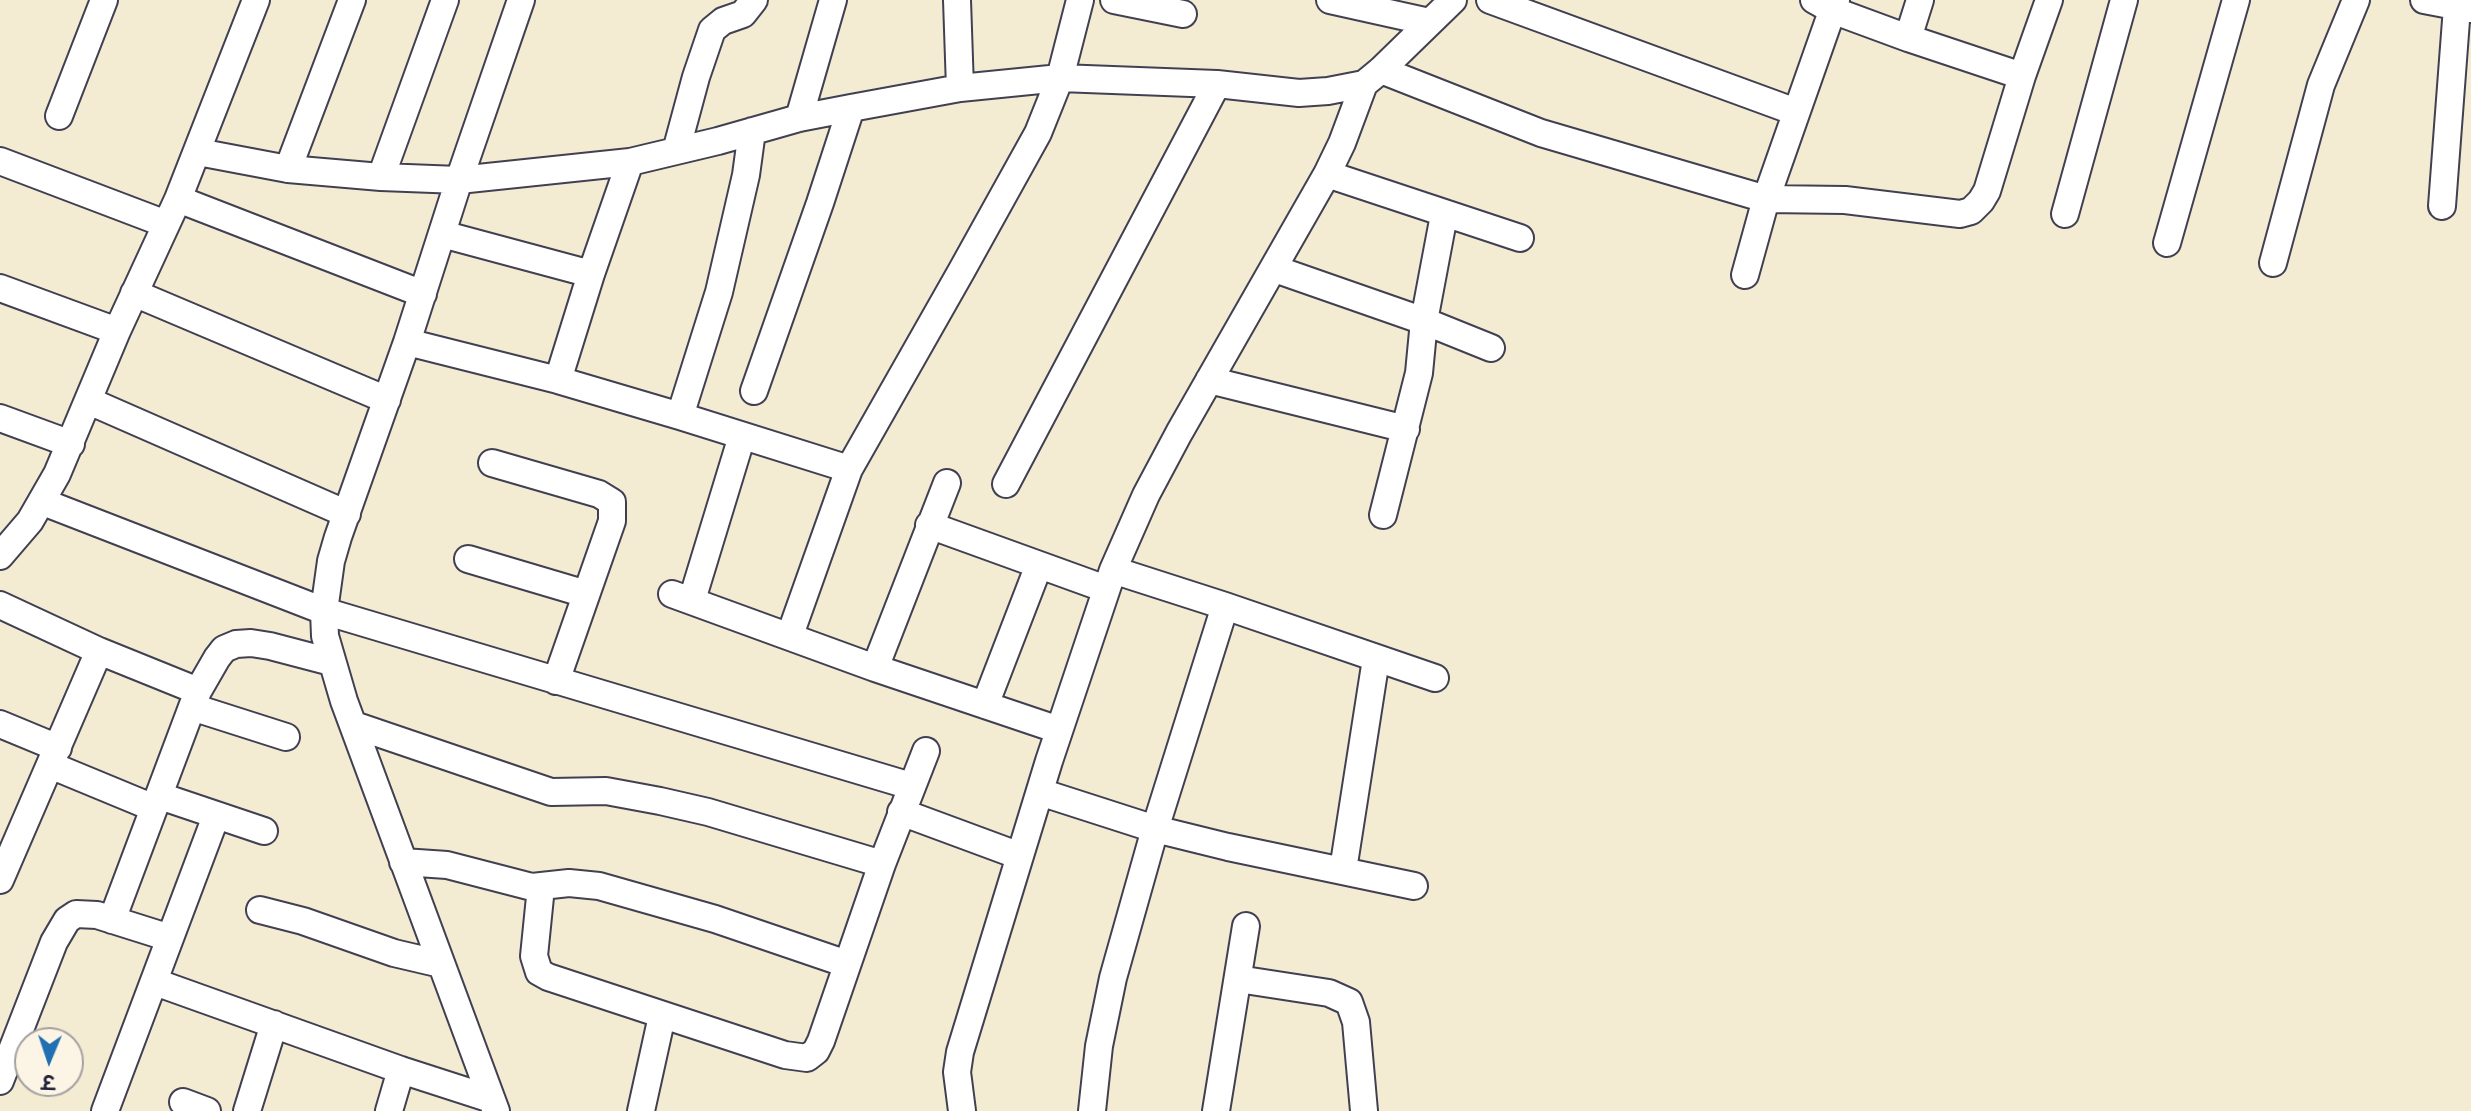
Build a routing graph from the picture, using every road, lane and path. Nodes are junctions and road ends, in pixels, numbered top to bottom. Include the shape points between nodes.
1 (104, 0) edge
2 (256, 0) edge
3 (352, 0) edge
4 (445, 0) edge
5 (521, 0) edge
6 (754, 0) edge
7 (833, 0) edge
8 (957, 0) edge
9 (1080, 0) edge
10 (1114, 0) edge
11 (1330, 0) edge
12 (1453, 0) edge
13 (1490, 0) edge
14 (1920, 0) edge
15 (2049, 0) edge
16 (2124, 0) edge
17 (2236, 0) edge
18 (2356, 0) edge
19 (2426, 0) edge
20 (1828, 3) edge
21 (2464, 8) edge
22 (1183, 14) dead end
23 (1429, 22) junction
24 (1908, 38) junction
25 (2022, 76) junction
26 (1373, 77) junction
27 (1060, 78) junction
28 (1217, 84) junction
29 (960, 88) junction
30 (851, 108) junction
31 (1796, 112) junction
32 (59, 116) dead end
33 (799, 118) junction
34 (752, 131) junction
35 (676, 151) junction
36 (198, 152) junction
37 (0, 161) edge
38 (630, 162) junction
39 (288, 169) junction
40 (1327, 174) junction
41 (381, 177) junction
42 (459, 180) junction
43 (178, 199) junction
44 (1766, 199) junction
45 (2442, 206) dead end
46 (2065, 214) dead end
47 (1444, 215) junction
48 (166, 223) junction
49 (442, 234) junction
50 (1520, 239) dead end
51 (2167, 243) dead end
52 (2273, 263) dead end
53 (1275, 268) junction
54 (591, 274) junction
55 (1745, 275) dead end
56 (0, 288) edge
57 (134, 293) junction
58 (423, 293) junction
59 (1424, 321) junction
60 (117, 331) junction
61 (408, 342) junction
62 (1491, 348) dead end
63 (558, 380) junction
64 (1209, 380) junction
65 (754, 391) dead end
66 (89, 401) junction
67 (387, 401) junction
68 (680, 416) junction
69 (0, 418) edge
70 (1406, 429) junction
71 (742, 436) junction
72 (71, 444) junction
73 (492, 463) dead end
74 (849, 469) junction
75 (947, 483) dead end
76 (1006, 484) dead end
77 (43, 502) junction
78 (346, 514) junction
79 (1383, 515) dead end
80 (929, 525) junction
81 (4, 546) edge
82 (468, 559) dead end
83 (1039, 565) junction
84 (1109, 580) junction
85 (586, 594) junction
86 (0, 605) edge
87 (1225, 606) junction
88 (324, 611) junction
89 (790, 635) junction
90 (99, 651) junction
91 (1376, 659) junction
92 (331, 662) junction
93 (875, 668) junction
94 (1436, 678) dead end
95 (556, 681) junction
96 (195, 699) junction
97 (985, 705) junction
98 (0, 724) edge
99 (354, 725) junction
100 (1059, 730) junction
101 (286, 737) dead end
102 (926, 751) dead end
103 (54, 756) junction
104 (911, 786) junction
105 (1040, 792) junction
106 (157, 802) junction
107 (901, 812) junction
108 (216, 816) junction
109 (10, 827) edge
110 (1155, 829) junction
111 (264, 831) dead end
112 (1020, 856) junction
113 (403, 862) junction
114 (882, 864) junction
115 (1343, 870) junction
116 (0, 880) edge
117 (1414, 886) dead end
118 (541, 887) junction
119 (260, 910) dead end
120 (112, 920) junction
121 (1246, 926) dead end
122 (170, 938) junction
123 (441, 964) junction
124 (846, 964) junction
125 (1238, 979) junction
126 (155, 982) junction
127 (662, 1016) junction
128 (274, 1024) junction
129 (401, 1070) junction
130 (0, 1081) edge
131 (494, 1105) edge
132 (105, 1111) edge
133 (247, 1111) edge
134 (389, 1111) edge
135 (640, 1111) edge
136 (962, 1111) edge
137 (1092, 1111) edge
138 (1216, 1111) edge
139 (1364, 1111) edge

1 - 32 street
2 - 36 street
3 - 39 street
4 - 41 street
5 - 42 street
6 - 35 street via 743,14 712,30
7 - 33 street
8 - 29 street
9 - 27 street
10 - 22 street
11 - 23 street
12 - 23 street
13 - 31 street
14 - 24 street
15 - 25 street
16 - 46 street
17 - 51 street
18 - 52 street via 2321,85
19 - 21 street
20 - 24 street
20 - 31 street
21 - 45 street
23 - 26 street
24 - 25 street
25 - 44 street via 1987,191 1971,211 1948,213 1845,200
26 - 28 street via 1328,91 1299,93
26 - 40 street
26 - 44 street via 1541,133
27 - 28 street
27 - 29 street
27 - 74 street via 1013,180
28 - 76 street
29 - 30 street
30 - 33 street
30 - 65 street
31 - 44 street
33 - 34 street
34 - 35 street
34 - 68 street via 747,174 719,292
35 - 38 street
36 - 39 street
36 - 43 street
37 - 48 street
38 - 42 street
38 - 54 street
39 - 41 street
40 - 47 street
40 - 53 street
41 - 42 street
42 - 49 street
43 - 48 street
43 - 58 street
44 - 55 street
47 - 50 street
47 - 59 street
48 - 57 street
49 - 54 street
49 - 58 street
53 - 59 street
53 - 64 street
54 - 63 street
56 - 60 street
57 - 60 street
57 - 67 street
58 - 61 street
59 - 62 street
59 - 70 street via 1419,373
60 - 66 street
61 - 63 street
61 - 67 street
63 - 68 street
64 - 70 street
64 - 84 street via 1146,495
66 - 72 street
66 - 78 street
67 - 78 street
68 - 71 street
69 - 72 street
70 - 79 street
71 - 74 street
71 - 89 street via 682,597
72 - 77 street
73 - 85 street via 599,494 612,502 611,520
74 - 89 street
75 - 80 street
77 - 81 street
77 - 88 street
78 - 88 street via 331,561
80 - 83 street
80 - 93 street
82 - 85 street
83 - 84 street
83 - 97 street
84 - 87 street
84 - 100 street
85 - 95 street
86 - 90 street
87 - 91 street
87 - 110 street
88 - 92 street
88 - 95 street
89 - 93 street
90 - 96 street
90 - 103 street
91 - 94 street
91 - 115 street
92 - 96 street via 270,646 236,644 217,657
92 - 99 street
93 - 97 street
95 - 104 street
96 - 101 street
96 - 106 street
97 - 100 street
98 - 103 street
99 - 113 street
99 - 114 street via 551,792 632,795 708,812
100 - 105 street
102 - 104 street
103 - 106 street
103 - 109 street
104 - 107 street
105 - 110 street
105 - 112 street
106 - 108 street
106 - 120 street
107 - 112 street
107 - 114 street
108 - 111 street
108 - 122 street
109 - 116 street
110 - 115 street
110 - 137 street via 1113,978
112 - 136 street via 960,1052 957,1072
113 - 118 street via 447,864
113 - 123 street
114 - 124 street
115 - 117 street
118 - 124 street via 569,883 599,886
118 - 127 street via 534,943 539,972
119 - 123 street
120 - 122 street
120 - 130 street via 76,914 61,927
121 - 125 street
122 - 126 street
123 - 131 street
124 - 127 street via 821,1041 807,1058
125 - 138 street
125 - 139 street via 1329,993 1349,1002 1356,1022
126 - 128 street
126 - 132 street
127 - 135 street
128 - 129 street
128 - 133 street
129 - 131 street
129 - 134 street

